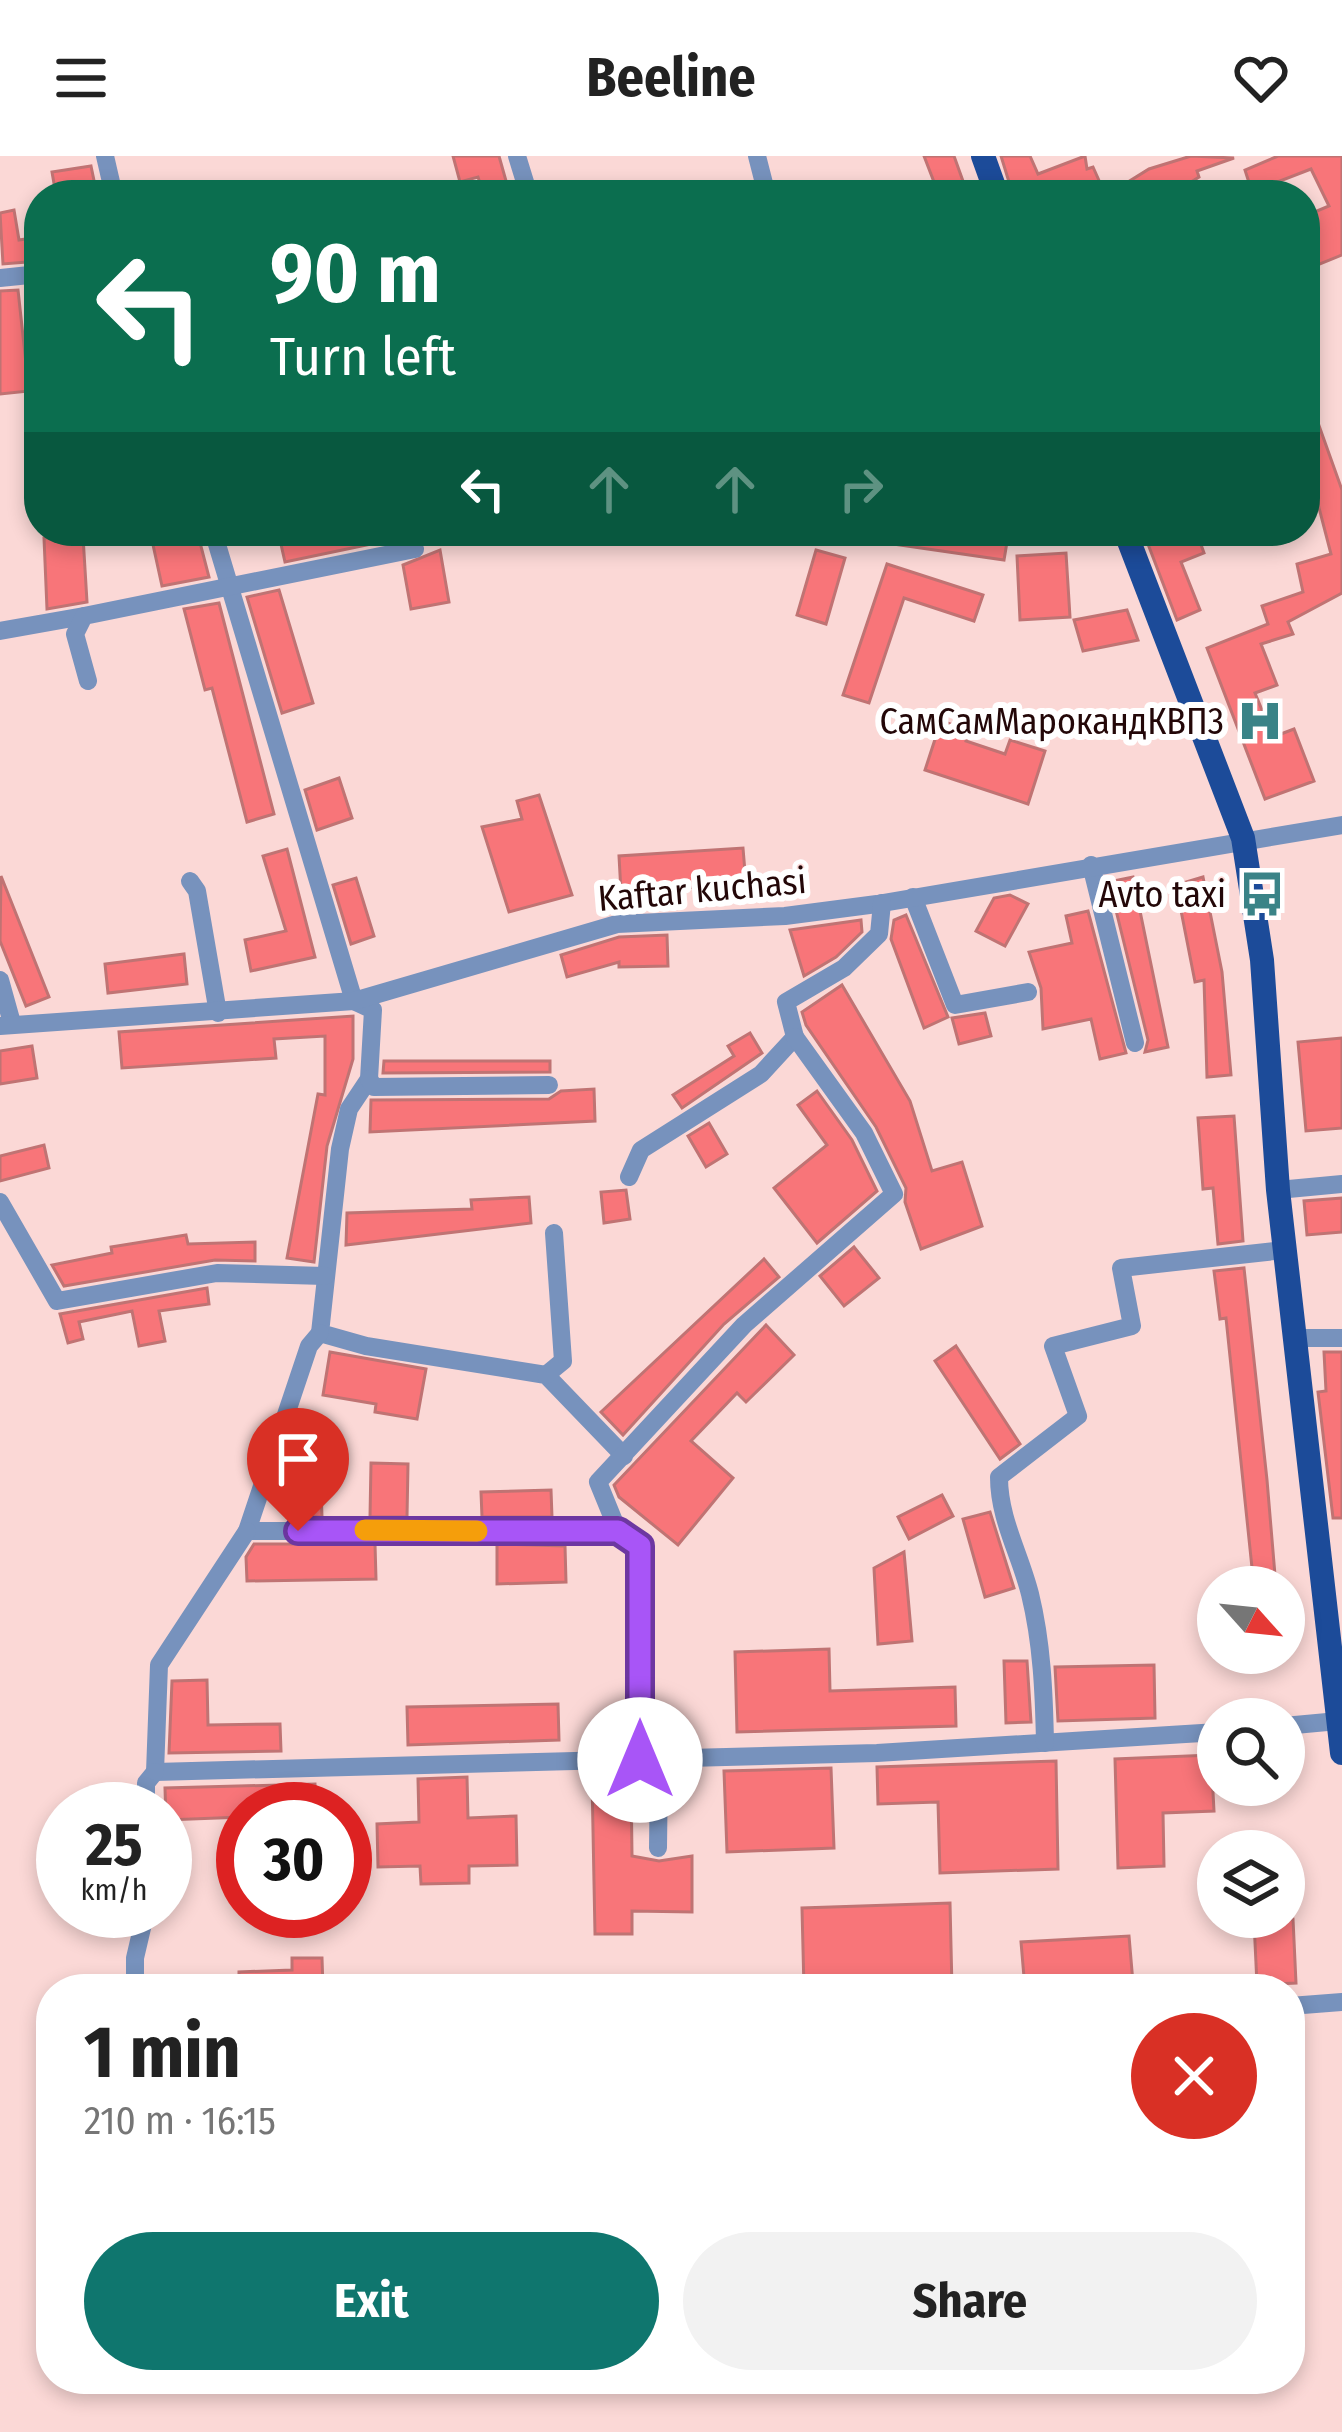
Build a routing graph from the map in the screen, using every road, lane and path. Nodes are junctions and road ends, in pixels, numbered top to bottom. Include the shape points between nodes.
1 (218, 546) edge
2 (1131, 546) edge
3 (415, 549) dead end
4 (232, 590) junction
5 (84, 616) junction
6 (0, 631) edge
7 (88, 681) dead end
8 (1342, 825) edge
9 (1244, 838) junction
10 (1091, 865) junction
11 (190, 881) dead end
12 (914, 897) junction
13 (882, 903) junction
14 (0, 980) edge
15 (1028, 992) dead end
16 (354, 1000) junction
17 (218, 1012) junction
18 (6, 1024) edge
19 (795, 1037) junction
20 (1135, 1043) dead end
21 (369, 1078) junction
22 (549, 1085) dead end
23 (629, 1177) dead end
24 (1342, 1184) edge
25 (1278, 1190) junction
26 (0, 1202) edge
27 (554, 1233) dead end
28 (1284, 1250) junction
29 (325, 1276) junction
30 (320, 1333) junction
31 (1294, 1338) junction
32 (1342, 1338) edge
33 (546, 1375) junction
34 (624, 1456) junction
35 (618, 1531) junction
36 (248, 1532) junction
37 (1305, 1730) edge
38 (1197, 1733) edge
39 (1340, 1737) edge
40 (1045, 1743) junction
41 (640, 1760) junction
42 (154, 1772) junction
43 (147, 1782) edge
44 (658, 1848) dead end
45 (140, 1938) edge
46 (135, 1974) edge
47 (1342, 2002) edge
48 (1305, 2005) edge

1 - 4 street
2 - 9 main road
3 - 4 street
4 - 5 street
4 - 16 street
5 - 6 street
5 - 7 street via 75,634
8 - 9 street, Kaftar kuchasi
9 - 10 street, Kaftar kuchasi
9 - 25 main road via 1262,960
10 - 12 street, Kaftar kuchasi
10 - 20 street
11 - 17 street
12 - 13 street, Kaftar kuchasi
12 - 15 street via 955,1005
13 - 16 street, Kaftar kuchasi via 617,924
13 - 19 street via 879,934 844,968 786,1002
14 - 18 street
16 - 17 street, Kaftar kuchasi
16 - 21 street via 373,1010
17 - 18 street, Kaftar kuchasi
19 - 23 street via 761,1074 641,1150
19 - 34 street via 864,1133 894,1194 744,1325
21 - 22 street via 374,1088
21 - 29 street via 349,1109
24 - 25 street
25 - 28 main road
26 - 29 street via 57,1301 217,1273
27 - 33 street via 562,1361
28 - 31 main road
28 - 40 street via 1121,1268 1132,1326 1053,1346 1078,1416 999,1477 999,1504 1030,1592
29 - 30 street
30 - 33 street
30 - 36 street
31 - 32 street
31 - 39 main road
33 - 34 street
34 - 35 street via 598,1482
35 - 36 street
35 - 41 street via 640,1546
36 - 42 street via 159,1665
37 - 39 street
38 - 40 street
40 - 41 street
41 - 42 street
41 - 44 street via 659,1768
42 - 43 street
45 - 46 street
47 - 48 street

